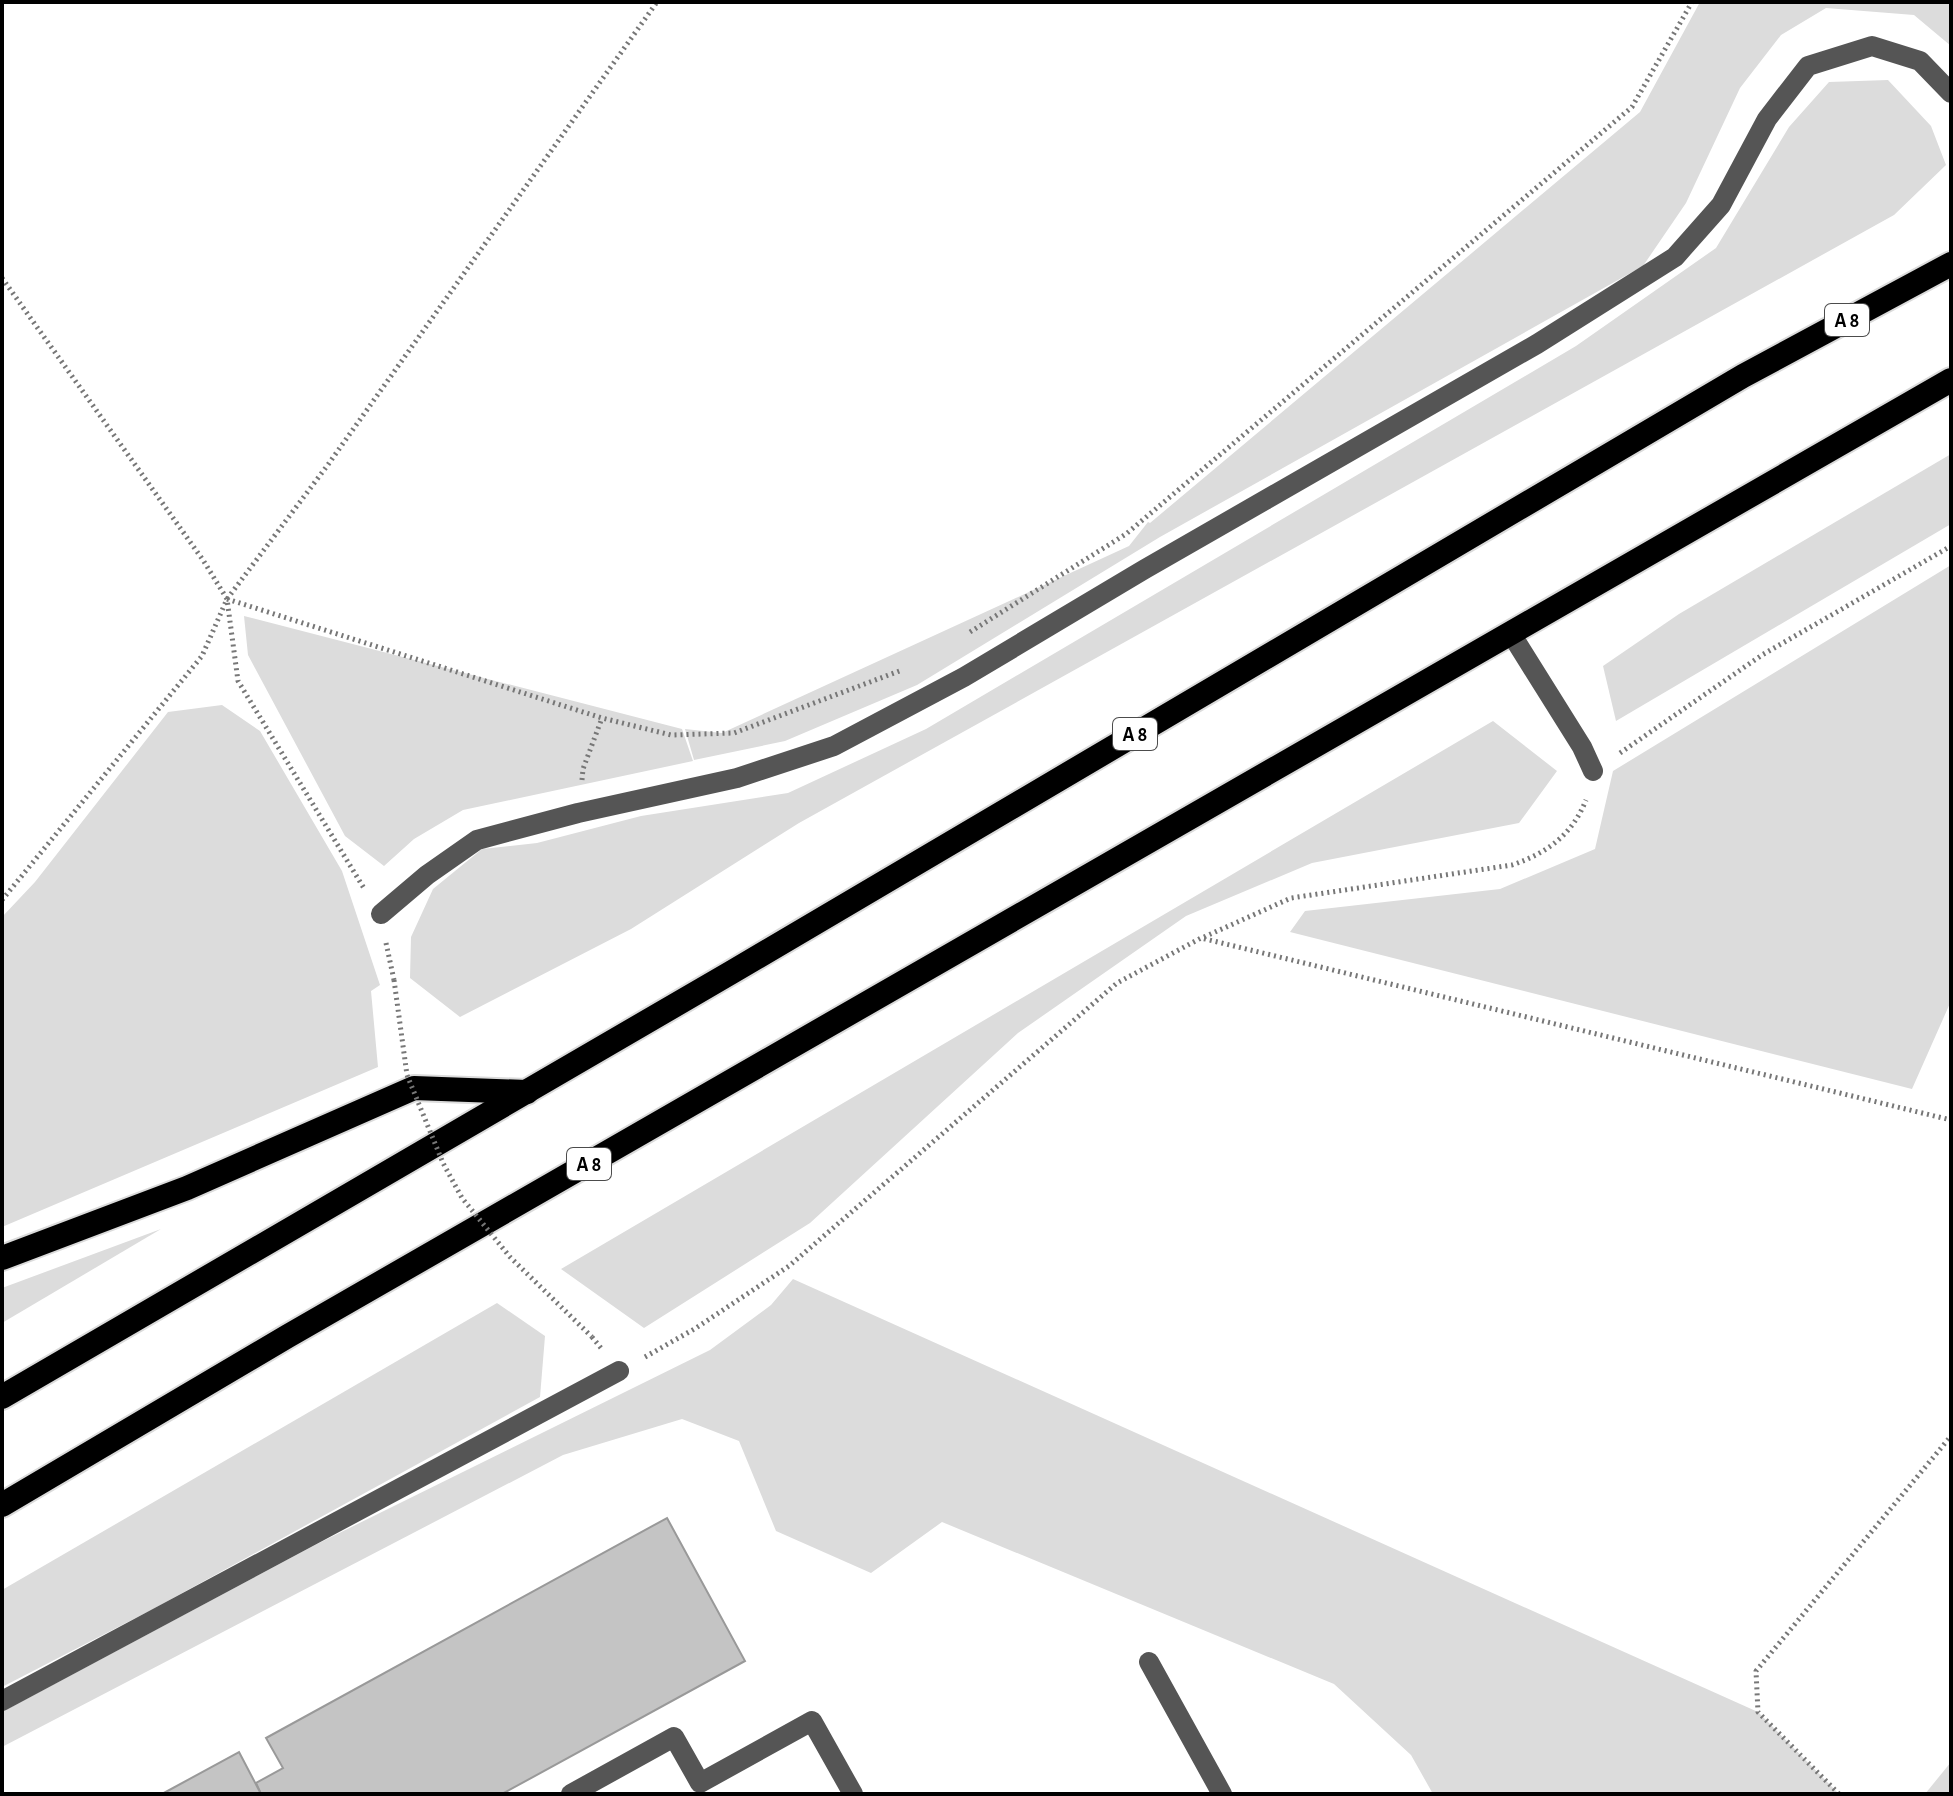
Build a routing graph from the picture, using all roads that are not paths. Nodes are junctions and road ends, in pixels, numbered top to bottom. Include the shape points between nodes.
1 (1951, 93) edge
2 (1951, 264) edge
3 (1951, 380) edge
4 (1510, 632) junction
5 (1593, 771) road end
6 (381, 914) road end
7 (527, 1092) junction
8 (2, 1258) edge
9 (619, 1371) road end
10 (2, 1397) edge
11 (2, 1505) edge
12 (1149, 1662) dead end
13 (2, 1701) edge
14 (571, 1794) edge
15 (853, 1794) edge
16 (1222, 1794) edge

1 - 6 lane via 1920,61 1872,46 1808,66 1767,119 1721,205 1675,257 1537,344 964,677 834,746 737,778 477,840
2 - 7 highway, A 8 via 1729,384
3 - 4 highway, A 8
4 - 5 lane
4 - 11 highway, A 8
7 - 8 highway via 414,1088 187,1188
7 - 10 highway, A 8
9 - 13 lane
12 - 16 lane
14 - 15 lane via 674,1737 700,1783 812,1721

